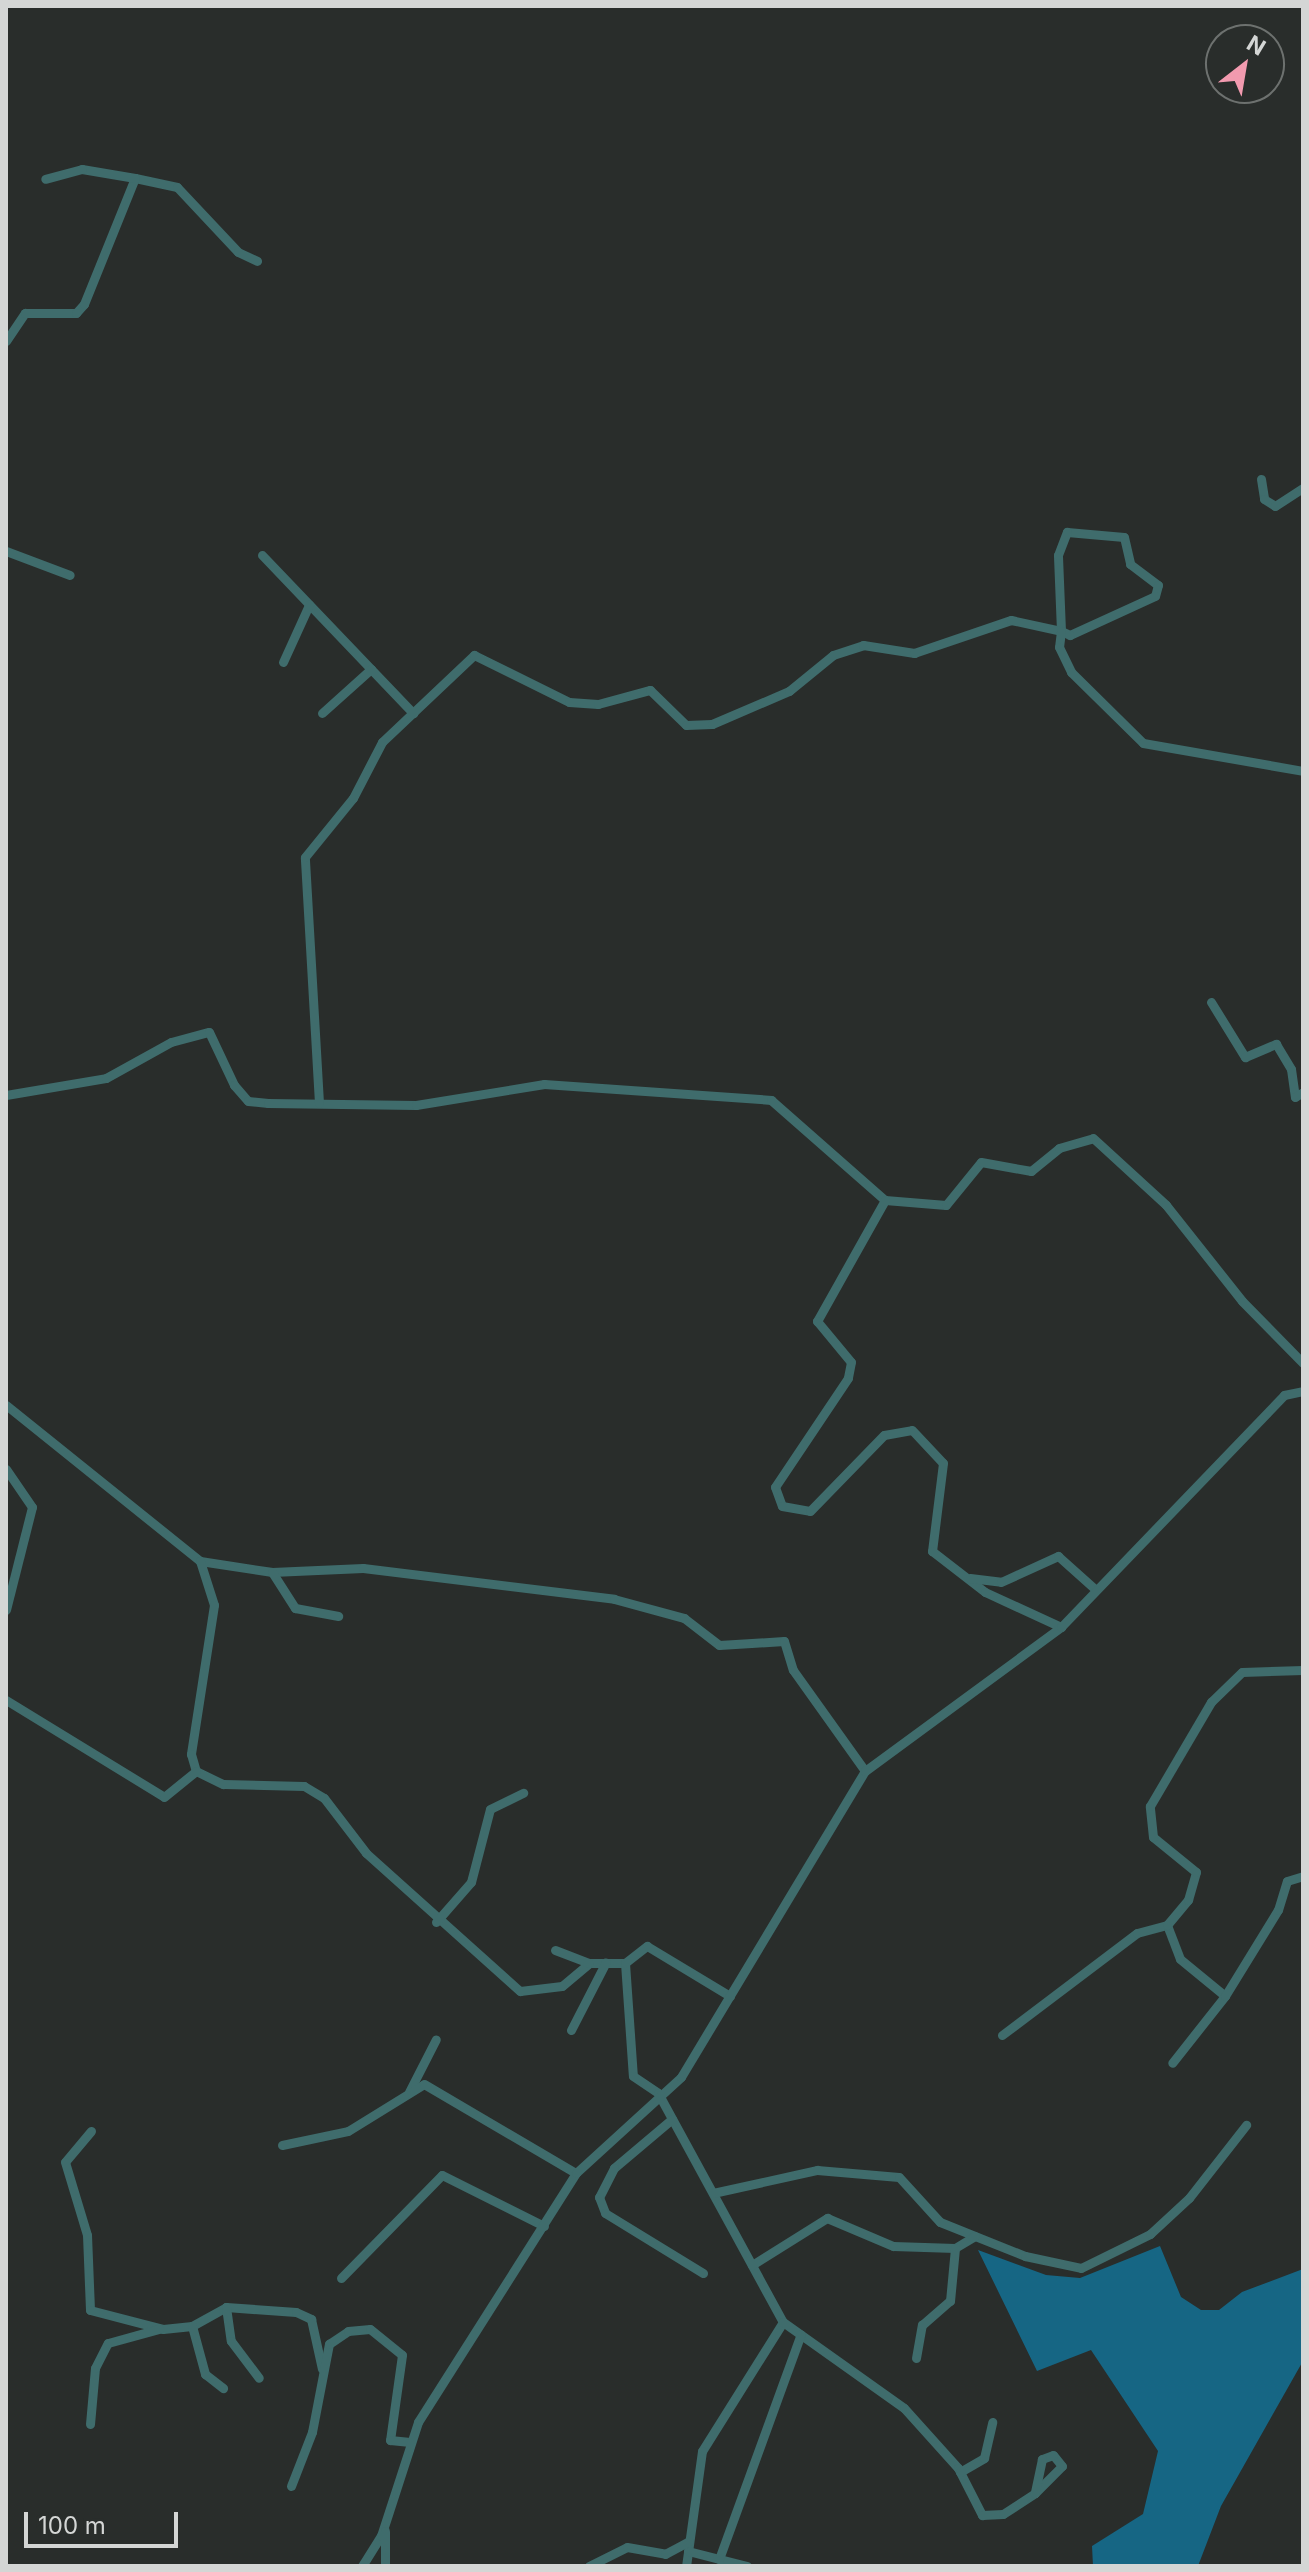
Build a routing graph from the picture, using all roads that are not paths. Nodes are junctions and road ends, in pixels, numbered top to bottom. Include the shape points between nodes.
1 (135, 178) junction
2 (45, 179) dead end
3 (257, 261) dead end
4 (6, 341) edge
5 (1261, 479) dead end
6 (1303, 488) edge
7 (6, 551) edge
8 (262, 555) dead end
9 (70, 575) dead end
10 (309, 605) junction
11 (1061, 631) junction
12 (283, 662) dead end
13 (371, 669) junction
14 (322, 713) dead end
15 (413, 713) junction
16 (1303, 771) edge
17 (1211, 1002) dead end
18 (1303, 1092) edge
19 (6, 1095) edge
20 (319, 1103) junction
21 (885, 1200) junction
22 (1303, 1363) edge
23 (1303, 1391) edge
24 (6, 1405) edge
25 (6, 1469) edge
26 (200, 1561) junction
27 (272, 1572) junction
28 (966, 1577) junction
29 (1096, 1590) junction
30 (6, 1610) edge
31 (338, 1616) dead end
32 (1061, 1627) junction
33 (1303, 1670) edge
34 (6, 1700) edge
35 (196, 1771) junction
36 (865, 1771) junction
37 (523, 1793) dead end
38 (1303, 1876) edge
39 (436, 1922) junction
40 (1167, 1925) junction
41 (555, 1950) dead end
42 (606, 1962) junction
43 (589, 1963) junction
44 (625, 1963) junction
45 (730, 1996) junction
46 (1225, 1996) junction
47 (571, 2030) dead end
48 (1002, 2035) dead end
49 (436, 2039) dead end
50 (1172, 2063) dead end
51 (409, 2092) junction
52 (658, 2093) junction
53 (672, 2119) junction
54 (1246, 2125) dead end
55 (91, 2131) dead end
56 (282, 2145) dead end
57 (576, 2173) junction
58 (713, 2193) junction
59 (544, 2226) junction
60 (975, 2236) junction
61 (955, 2248) junction
62 (752, 2265) junction
63 (703, 2273) dead end
64 (341, 2278) dead end
65 (226, 2307) junction
66 (783, 2322) junction
67 (192, 2326) junction
68 (163, 2329) junction
69 (801, 2334) junction
70 (916, 2358) dead end
71 (322, 2369) junction
72 (259, 2378) dead end
73 (223, 2388) dead end
74 (992, 2422) dead end
75 (90, 2424) dead end
76 (410, 2442) junction
77 (960, 2472) junction
78 (291, 2486) dead end
79 (1035, 2493) dead end
80 (386, 2519) junction
81 (688, 2546) junction
82 (719, 2559) junction
83 (362, 2566) edge
84 (385, 2566) edge
85 (589, 2566) edge
86 (686, 2566) edge
87 (747, 2566) edge

1 - 2 street via 82,169
1 - 3 street via 177,187 238,252
1 - 4 street via 84,304 76,313 25,313
5 - 6 street via 1264,499 1275,506
7 - 9 street
8 - 10 street
10 - 12 street
10 - 13 street
11 - 11 street via 1060,538 1067,532 1124,537 1130,564 1158,585 1155,596 1070,635
11 - 15 street via 1011,620 914,653 863,645 833,655 789,691 712,724 686,725 650,690 598,704 569,702 474,655
11 - 16 street via 1059,647 1071,672 1143,743
13 - 14 street
13 - 15 street
15 - 20 street via 382,742 353,798 305,857
17 - 18 street via 1245,1057 1276,1044 1291,1069 1295,1097
19 - 20 street via 106,1078 171,1042 209,1032 248,1101
20 - 21 street via 416,1105 544,1084 771,1100
21 - 22 street via 946,1205 981,1162 1031,1171 1059,1148 1093,1138 1166,1205 1242,1301
21 - 28 street via 817,1321 851,1362 848,1378 775,1487 782,1506 810,1511 884,1435 912,1430 943,1463 932,1551
23 - 29 street via 1284,1395
24 - 26 street
25 - 30 street via 32,1507
26 - 27 street
26 - 35 street via 214,1605 191,1754
27 - 31 street via 295,1608
27 - 36 street via 363,1568 614,1599 684,1618 719,1645 784,1641 793,1670
28 - 29 street via 1001,1582 1058,1556
28 - 32 street
29 - 32 street
32 - 36 street
33 - 40 street via 1242,1672 1211,1702 1150,1806 1153,1837 1196,1872 1188,1900
34 - 35 street via 164,1797
35 - 39 street via 223,1784 304,1786 324,1798 366,1853
36 - 45 street
37 - 39 street via 490,1809 471,1882
38 - 46 street via 1287,1881 1278,1910
39 - 43 street via 520,1991 562,1986
40 - 46 street via 1180,1959
40 - 48 street via 1137,1933
41 - 43 street
42 - 43 street
42 - 44 street
42 - 47 street
44 - 45 street via 647,1946
44 - 52 street via 627,2058 633,2076
45 - 52 street via 681,2077
46 - 50 street
49 - 51 street
51 - 56 street via 348,2131
51 - 57 street via 424,2084
52 - 53 street
52 - 57 street
53 - 58 street
53 - 63 street via 614,2168 599,2197 605,2213
54 - 60 street via 1189,2198 1150,2234 1081,2268
55 - 68 street via 65,2162 87,2235 84,2296 101,2317
57 - 59 street
58 - 60 street via 817,2170 899,2177 940,2222
58 - 62 street
59 - 64 street via 442,2175
59 - 76 street
60 - 61 street
61 - 62 street via 893,2246 827,2218
61 - 70 street via 950,2301 922,2325
62 - 66 street
65 - 67 street
65 - 71 street via 258,2305 311,2319
65 - 72 street via 231,2341
66 - 69 street
66 - 81 street via 702,2451
67 - 68 street
67 - 73 street via 205,2374
68 - 75 street via 108,2343 95,2368
69 - 77 street via 904,2408
69 - 82 street
71 - 76 street via 329,2344 348,2331 370,2329 392,2340 404,2378 390,2440
71 - 78 street via 312,2432
74 - 77 street via 984,2458
76 - 80 street
77 - 79 street via 982,2515 1003,2514
80 - 83 street
80 - 84 street
81 - 82 street
81 - 85 street via 665,2554 627,2547
81 - 86 street
82 - 87 street

